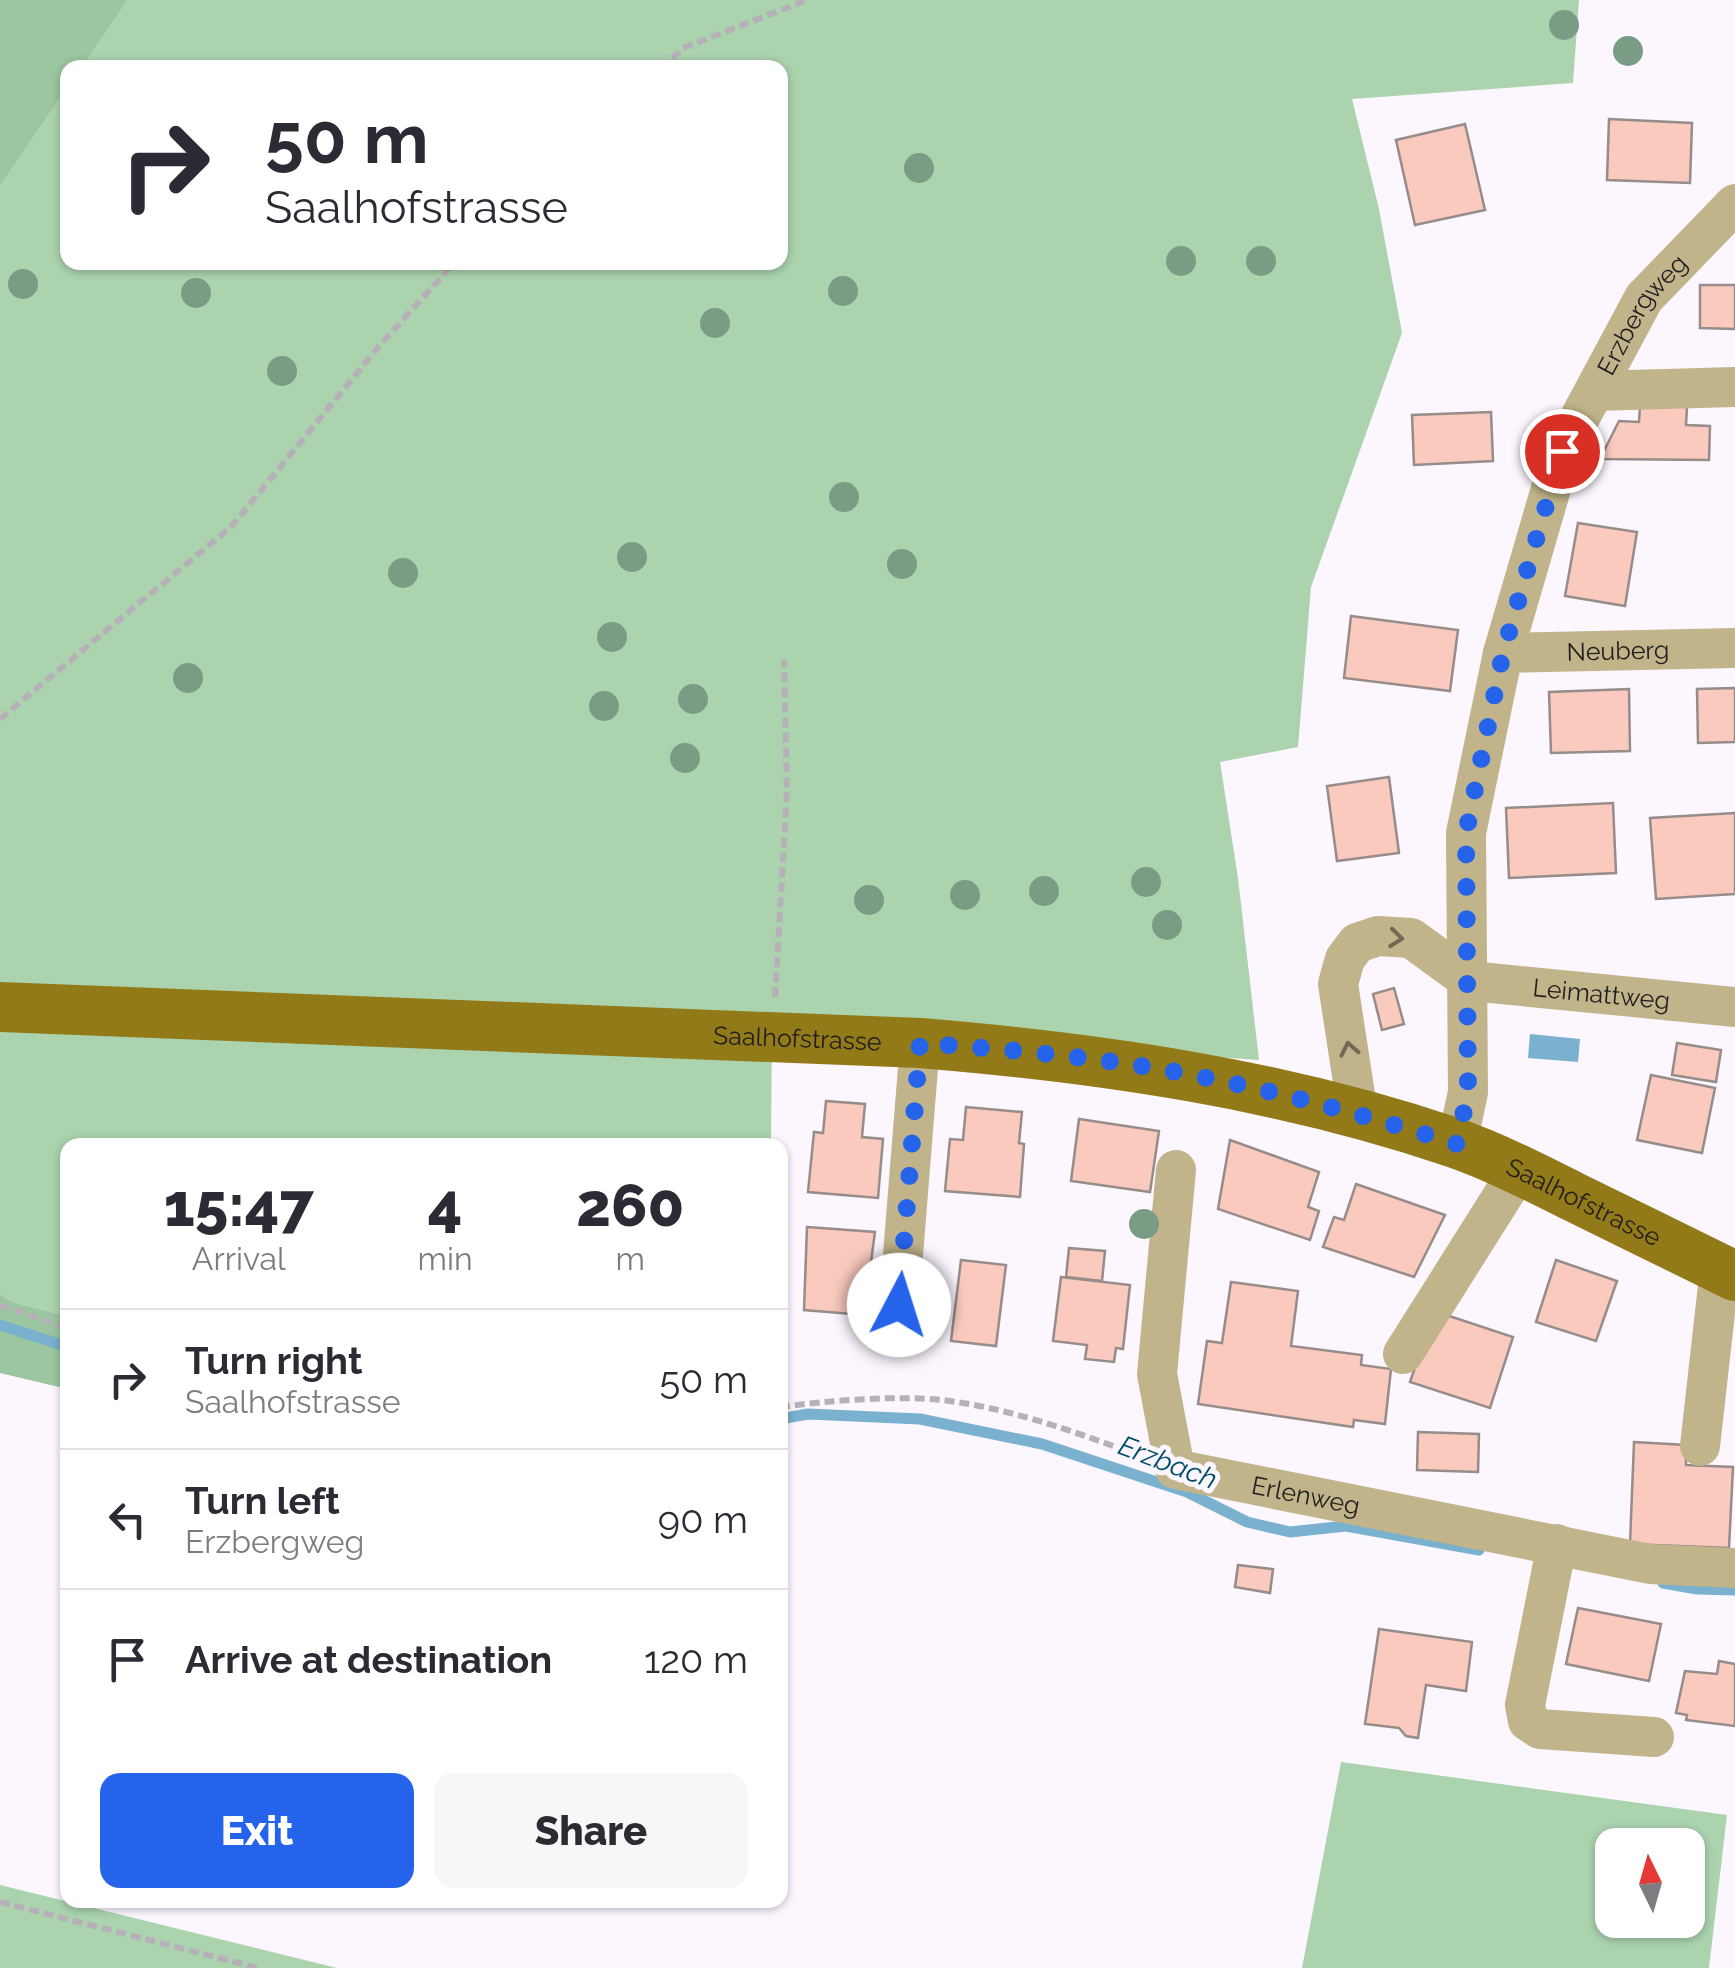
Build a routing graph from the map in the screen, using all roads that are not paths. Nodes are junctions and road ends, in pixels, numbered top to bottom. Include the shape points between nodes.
1 (1735, 204) edge
2 (1716, 242) edge
3 (1735, 388) edge
4 (1595, 390) junction
5 (1735, 648) edge
6 (1503, 653) junction
7 (1470, 981) junction
8 (0, 1007) edge
9 (1735, 1008) edge
10 (920, 1043) junction
11 (1358, 1114) junction
12 (1457, 1144) junction
13 (1176, 1170) dead end
14 (1519, 1170) junction
15 (1727, 1272) edge
16 (899, 1305) dead end
17 (1403, 1354) dead end
18 (1700, 1446) dead end
19 (1557, 1544) junction
20 (1735, 1568) edge
21 (1654, 1738) dead end

1 - 2 street, Erzbergweg
2 - 4 street, Erzbergweg via 1644,298
3 - 4 street
4 - 6 street, Erzbergweg via 1562,451
5 - 6 street, Neuberg
6 - 7 street, Erzbergweg via 1466,833
7 - 9 street, Leimattweg
11 -> 7 street via 1338,984 1344,959 1357,944 1378,936 1411,938
7 - 12 street, Erzbergweg via 1468,1092
8 - 10 main road, Saalhofstrasse
10 - 11 main road, Saalhofstrasse via 1158,1069
10 - 16 street
11 - 12 main road, Saalhofstrasse
12 - 14 main road, Saalhofstrasse
13 - 19 street, Erlenweg via 1157,1374 1175,1470
14 - 15 main road, Saalhofstrasse
14 - 17 street
15 - 18 street
19 - 20 street, Erlenweg via 1650,1564
19 - 21 street via 1525,1706 1528,1721 1540,1729

